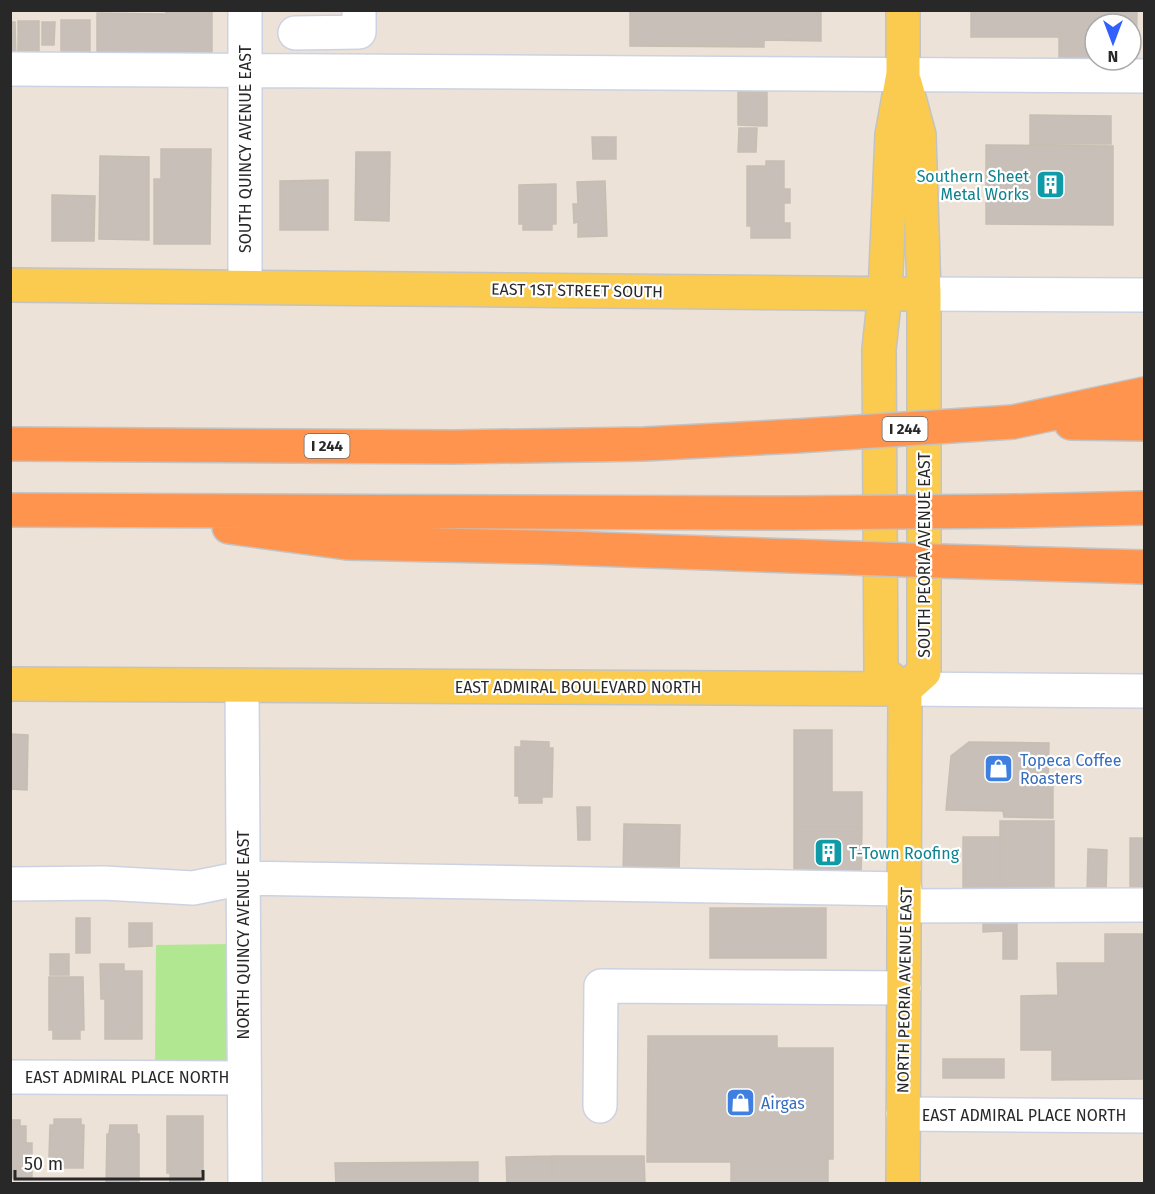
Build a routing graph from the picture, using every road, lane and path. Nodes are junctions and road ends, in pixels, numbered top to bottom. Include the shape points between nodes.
1 (245, 10) edge
2 (359, 10) edge
3 (903, 10) edge
4 (295, 33) dead end
5 (10, 69) edge
6 (245, 70) junction
7 (903, 74) junction
8 (1144, 76) edge
9 (10, 285) edge
10 (245, 287) junction
11 (885, 294) junction
12 (924, 294) junction
13 (1144, 295) edge
14 (1144, 394) edge
15 (1013, 423) junction
16 (1144, 424) edge
17 (10, 444) edge
18 (1144, 508) edge
19 (10, 510) edge
20 (99, 510) junction
21 (1144, 567) edge
22 (10, 684) edge
23 (243, 686) junction
24 (905, 689) junction
25 (1144, 691) edge
26 (243, 878) junction
27 (10, 884) edge
28 (904, 898) junction
29 (1144, 905) edge
30 (904, 988) junction
31 (10, 1077) edge
32 (243, 1078) junction
33 (600, 1106) dead end
34 (903, 1114) junction
35 (1144, 1116) edge
36 (245, 1184) edge
37 (903, 1184) edge

1 - 6 street, SOUTH QUINCY AVENUE EAST
2 - 4 street via 359,32
3 - 7 main road, SOUTH PEORIA AVENUE EAST
5 - 6 street
6 - 7 street
6 - 10 street, SOUTH QUINCY AVENUE EAST
7 - 8 street
7 - 11 main road, SOUTH PEORIA AVENUE EAST via 892,135
7 - 12 main road, SOUTH PEORIA AVENUE EAST via 919,135
9 - 10 main road, EAST 1ST STREET SOUTH
10 - 11 main road, EAST 1ST STREET SOUTH
11 - 12 main road, EAST 1ST STREET SOUTH
11 - 24 main road, SOUTH PEORIA AVENUE EAST via 879,349 881,672
12 - 13 street, EAST 1ST STREET SOUTH
12 - 24 main road, SOUTH PEORIA AVENUE EAST via 924,672
14 - 15 highway
15 - 16 highway, I 244
15 - 17 highway, I 244, bridge via 644,444
18 - 20 highway, bridge via 794,513
19 - 20 highway
20 - 21 highway, bridge via 347,543
22 - 23 main road, EAST ADMIRAL BOULEVARD NORTH
23 - 24 main road, EAST ADMIRAL BOULEVARD NORTH
23 - 26 street, NORTH QUINCY AVENUE EAST
24 - 25 street, EAST ADMIRAL BOULEVARD NORTH
24 - 28 main road, NORTH PEORIA AVENUE EAST
26 - 27 street via 193,888 104,883
26 - 28 street
26 - 32 street, NORTH QUINCY AVENUE EAST
28 - 29 street
28 - 30 main road, NORTH PEORIA AVENUE EAST
30 - 33 street via 601,986
30 - 34 main road, NORTH PEORIA AVENUE EAST
31 - 32 street, EAST ADMIRAL PLACE NORTH
32 - 36 street, NORTH QUINCY AVENUE EAST
34 - 35 street, EAST ADMIRAL PLACE NORTH
34 - 37 main road, NORTH PEORIA AVENUE EAST

